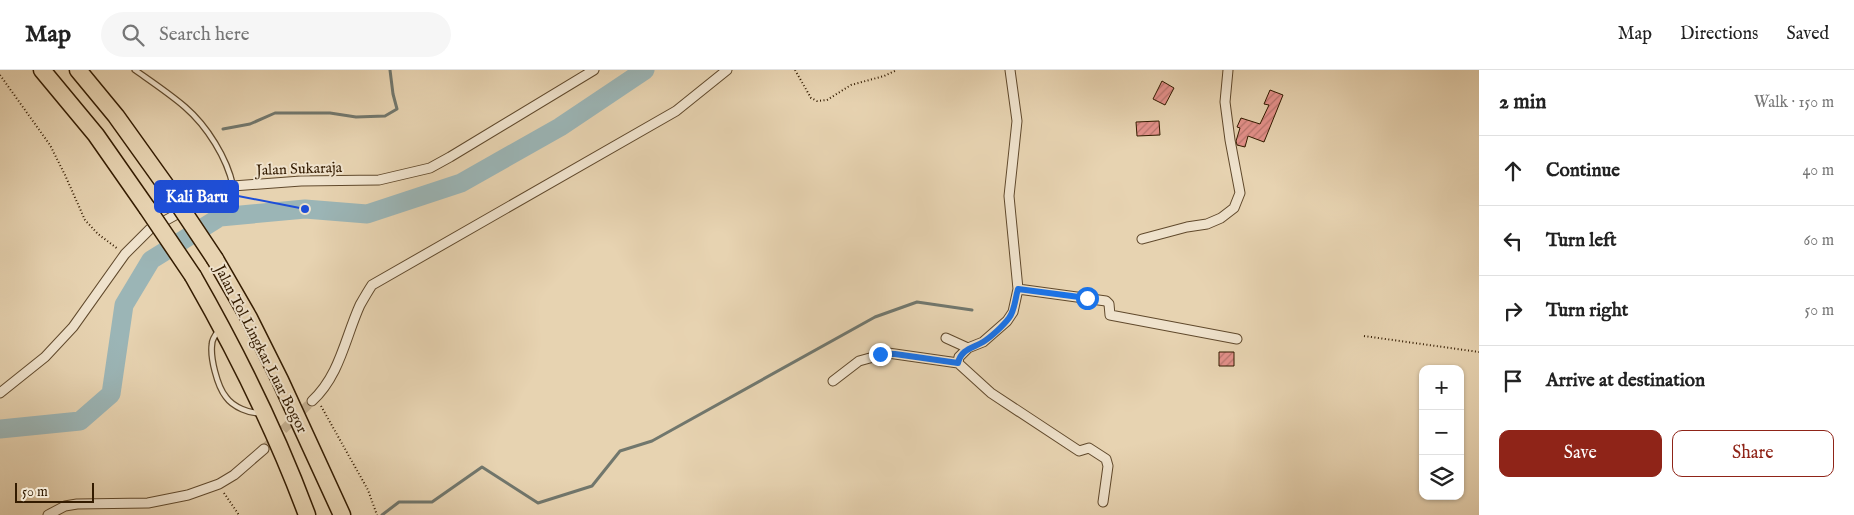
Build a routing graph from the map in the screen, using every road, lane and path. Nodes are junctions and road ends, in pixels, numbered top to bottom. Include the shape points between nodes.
1 (42, 70) edge
2 (78, 70) edge
3 (135, 70) edge
4 (594, 70) edge
5 (727, 70) edge
6 (795, 70) edge
7 (897, 70) edge
8 (1010, 70) edge
9 (1228, 70) edge
10 (0, 75) edge
11 (233, 186) junction
12 (1142, 239) dead end
13 (125, 254) junction
14 (1018, 289) junction
15 (221, 325) junction
16 (1364, 336) dead end
17 (946, 338) dead end
18 (1237, 339) dead end
19 (968, 348) junction
20 (1479, 352) edge
21 (958, 363) junction
22 (833, 381) dead end
23 (0, 393) edge
24 (315, 399) joint
25 (265, 412) junction
26 (264, 449) tunnel mouth
27 (219, 484) junction
28 (300, 498) junction
29 (1103, 502) dead end
30 (48, 515) edge
31 (239, 515) edge
32 (302, 515) edge
33 (307, 515) edge
34 (342, 515) edge
35 (377, 515) edge

1 - 15 highway, Jalan Tol Lingkar Luar Bogor, bridge via 96,134 148,208
2 - 34 highway, Jalan Tol Lingkar Luar Bogor, bridge via 116,116 215,259 280,380
3 - 11 lane via 186,108 210,136 230,169
4 - 11 street, Jalan Sukaraja via 430,168 379,180
5 - 24 street via 676,111 372,285 330,380
6 - 7 path via 811,98 817,101 827,100 851,85
8 - 14 street via 1017,121 1009,196
9 - 12 street via 1225,102 1240,193 1234,208 1207,224
10 - 13 path via 50,145 85,220
11 - 13 street, Jalan Sukaraja via 150,229
13 - 23 street, Jalan Sukaraja via 73,327 45,357
14 - 18 street via 1106,301 1110,315
14 - 19 street via 1013,312 1007,321 983,342
15 - 25 highway, Jalan Tol Lingkar Luar Bogor
15 - 25 lane via 212,341 212,352 216,376 226,398 239,408 254,413
16 - 20 path
17 - 19 street
19 - 21 street
21 - 22 street via 888,353 859,362
21 - 29 street via 991,394 1034,423 1079,451 1089,448 1106,458 1108,466
24 - 35 path via 368,490
25 - 28 highway, Jalan Tol Lingkar Luar Bogor
26 - 27 street
27 - 30 street via 148,504 77,504
27 - 31 path
28 - 32 highway
28 - 33 highway, Jalan Tol Lingkar Luar Bogor

